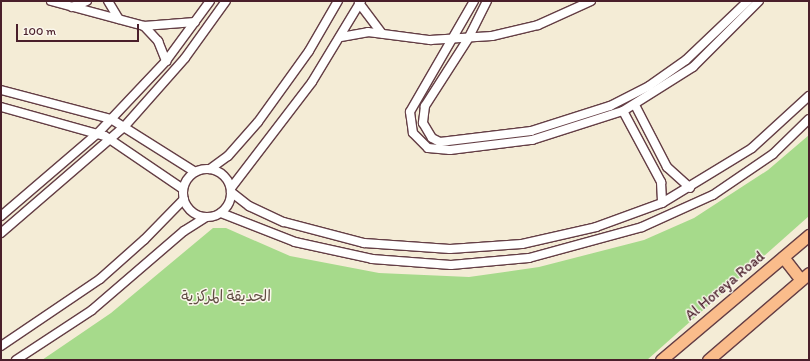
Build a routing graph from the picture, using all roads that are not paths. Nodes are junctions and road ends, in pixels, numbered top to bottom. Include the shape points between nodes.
1 (51, 1) edge
2 (87, 1) edge
3 (108, 1) edge
4 (210, 1) edge
5 (226, 1) edge
6 (338, 1) edge
7 (474, 1) edge
8 (487, 1) edge
9 (591, 1) edge
10 (748, 1) edge
11 (759, 1) edge
12 (360, 2) edge
13 (72, 7) junction
14 (120, 19) junction
15 (195, 22) junction
16 (144, 26) junction
17 (719, 30) junction
18 (382, 33) junction
19 (341, 37) junction
20 (727, 37) junction
21 (468, 39) junction
22 (454, 40) junction
23 (166, 61) junction
24 (1, 90) edge
25 (809, 96) edge
26 (635, 105) junction
27 (1, 108) edge
28 (623, 111) junction
29 (809, 118) edge
30 (110, 120) junction
31 (124, 127) junction
32 (98, 133) junction
33 (531, 136) junction
34 (111, 139) junction
35 (210, 169) junction
36 (195, 172) junction
37 (690, 188) junction
38 (183, 189) junction
39 (231, 190) junction
40 (184, 199) junction
41 (662, 203) junction
42 (221, 213) junction
43 (1, 216) edge
44 (206, 217) junction
45 (1, 233) edge
46 (809, 235) edge
47 (783, 257) junction
48 (805, 276) edge
49 (1, 346) edge
50 (16, 360) edge
51 (661, 360) edge
52 (708, 360) edge

1 - 13 street
2 - 13 street
3 - 14 street
4 - 15 street
5 - 31 street via 185,58
6 - 35 street via 309,51 258,122 228,156
7 - 22 street
8 - 21 street
9 - 21 street via 538,25
10 - 17 street
11 - 20 street
12 - 18 street
12 - 19 street
13 - 14 street
14 - 16 street
15 - 16 street
15 - 23 street
16 - 23 street via 158,41
17 - 20 street
17 - 33 street via 686,60 649,86 591,114
18 - 19 street
18 - 22 street
19 - 39 street via 293,109
20 - 26 street via 680,76
21 - 22 street
21 - 33 street via 424,106 423,123 426,131 432,138 449,143
22 - 33 street via 410,112 413,133 420,142 439,151
23 - 30 street
24 - 30 street
25 - 37 street via 752,148
26 - 28 street
26 - 37 street via 668,167
27 - 32 street
28 - 33 street
28 - 41 street via 661,182
29 - 42 street via 772,154 713,195 642,227 529,258 451,265 372,259 295,242
30 - 31 street
30 - 32 street
31 - 34 street
31 - 36 street
32 - 34 street
32 - 43 street
34 - 38 street
34 - 45 street
35 - 36 street
35 - 39 street via 223,175
36 - 38 street
37 - 41 street
38 - 40 street
39 - 41 street via 249,206 311,230 364,243 419,249 472,249 547,239 596,227
39 - 42 street via 229,204
40 - 44 street via 192,212
40 - 49 street via 144,240 100,279
42 - 44 street
44 - 50 street via 184,231 92,310
46 - 47 main road, Al Horeya Road
47 - 48 main road
47 - 51 main road, Al Horeya Road
48 - 52 main road

